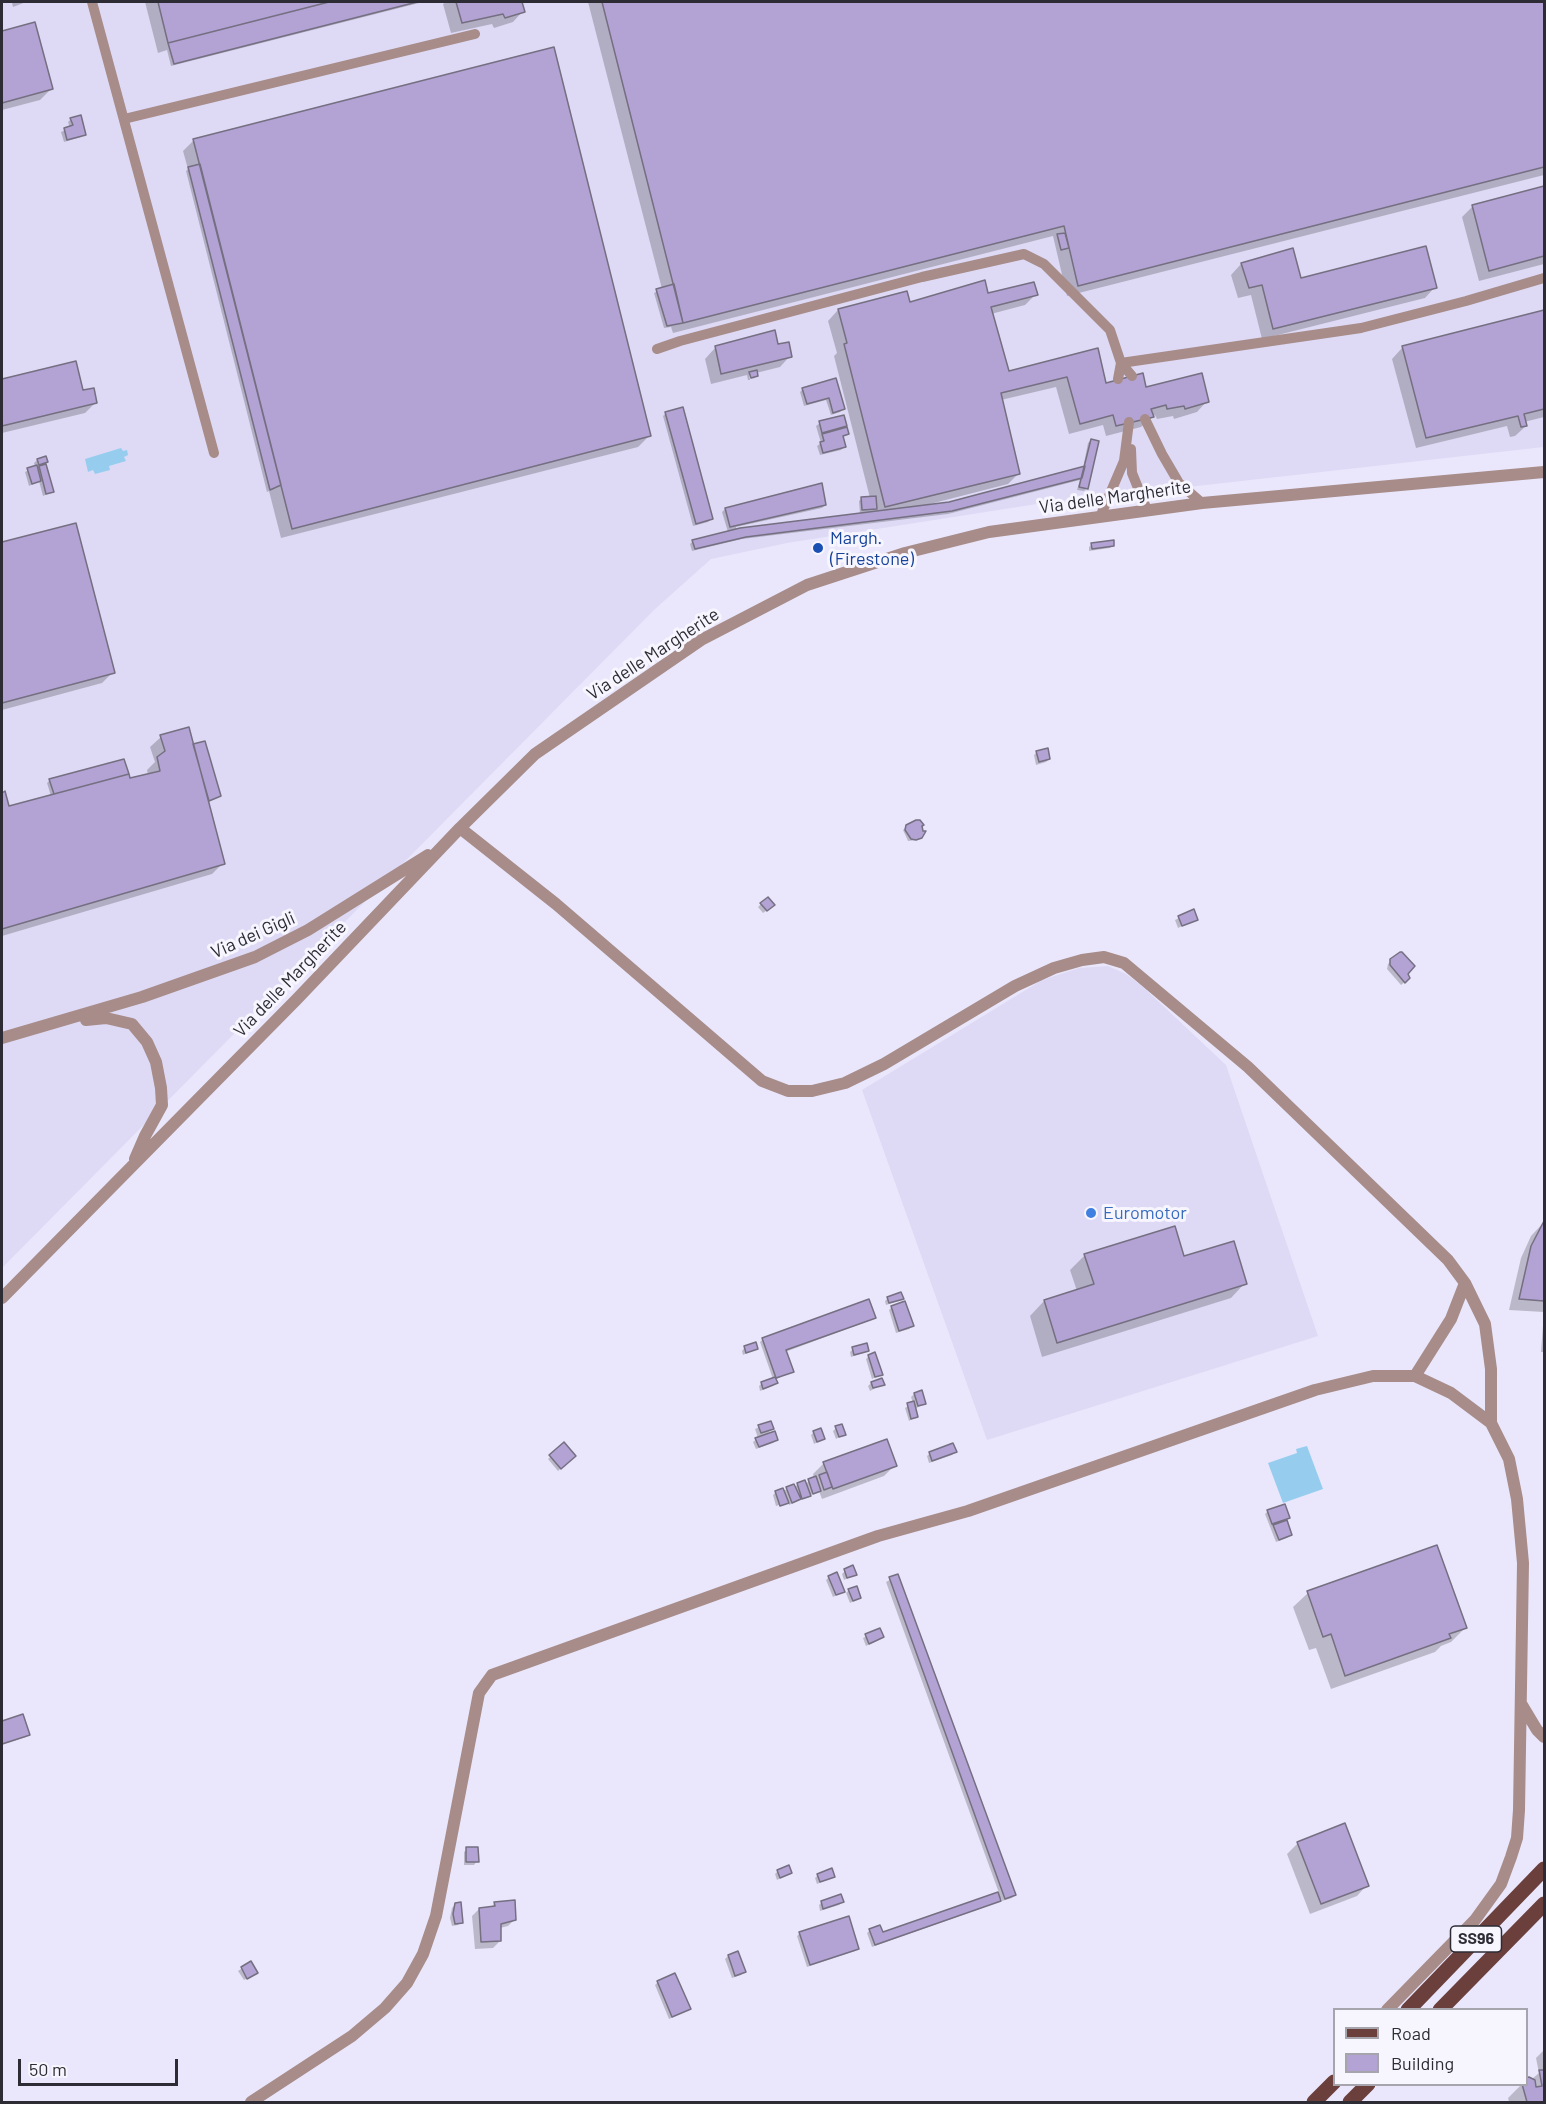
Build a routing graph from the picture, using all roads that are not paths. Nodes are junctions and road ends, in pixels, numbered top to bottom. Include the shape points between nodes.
1 (92, 2) edge
2 (475, 34) dead end
3 (124, 118) junction
4 (1545, 278) edge
5 (657, 349) dead end
6 (1121, 363) junction
7 (1132, 376) dead end
8 (1118, 379) dead end
9 (1145, 419) dead end
10 (214, 453) dead end
11 (1545, 472) edge
12 (1202, 503) junction
13 (1147, 510) junction
14 (1100, 517) junction
15 (460, 828) junction
16 (444, 845) junction
17 (61, 1022) junction
18 (2, 1038) edge
19 (133, 1166) junction
20 (1465, 1283) junction
21 (2, 1298) edge
22 (1415, 1376) junction
23 (1491, 1424) junction
24 (1520, 1701) junction
25 (1545, 1737) edge
26 (1545, 1869) edge
27 (1545, 1904) edge
28 (1389, 2008) edge
29 (1410, 2008) edge
30 (1442, 2008) edge
31 (1367, 2086) edge
32 (250, 2103) edge
33 (1350, 2103) edge

1 - 3 lane
2 - 3 lane
3 - 10 lane
4 - 6 lane via 1361,328
5 - 6 lane via 922,277 1024,254 1044,264 1110,330
6 - 7 lane
6 - 8 lane
9 - 12 lane via 1179,483
11 - 12 street, Via delle Margherite
12 - 13 street, Via delle Margherite
13 - 14 street, Via delle Margherite
13 - 14 lane via 1132,473 1129,422 1124,461
14 - 15 street, Via delle Margherite via 989,532 905,553 807,585 701,640 535,754
15 - 16 street, Via delle Margherite
15 - 20 street via 565,912 762,1081 788,1091 812,1092 845,1083 885,1064 1015,986 1054,968 1104,957 1124,963 1248,1067 1448,1260
16 - 17 street, Via dei Gigli via 308,930 255,957
16 - 19 street, Via delle Margherite
17 - 18 street, Via dei Gigli
17 - 19 street, Via dei Gigli via 106,1018 132,1024 147,1042 156,1062 162,1105
19 - 21 street, Via delle Margherite
20 - 22 street via 1451,1319
20 - 23 street via 1485,1324 1491,1369
22 - 23 street via 1451,1393
22 - 32 street via 1373,1376 1314,1390 968,1511 878,1536 492,1675 479,1693 436,1916 423,1954 407,1983 352,2036
23 - 24 street via 1509,1459 1517,1498 1523,1563
24 - 25 street
24 - 28 street via 1519,1810 1516,1838 1501,1884 1475,1920
26 - 29 main road, SS96
27 - 30 main road, SS96
31 - 33 main road

